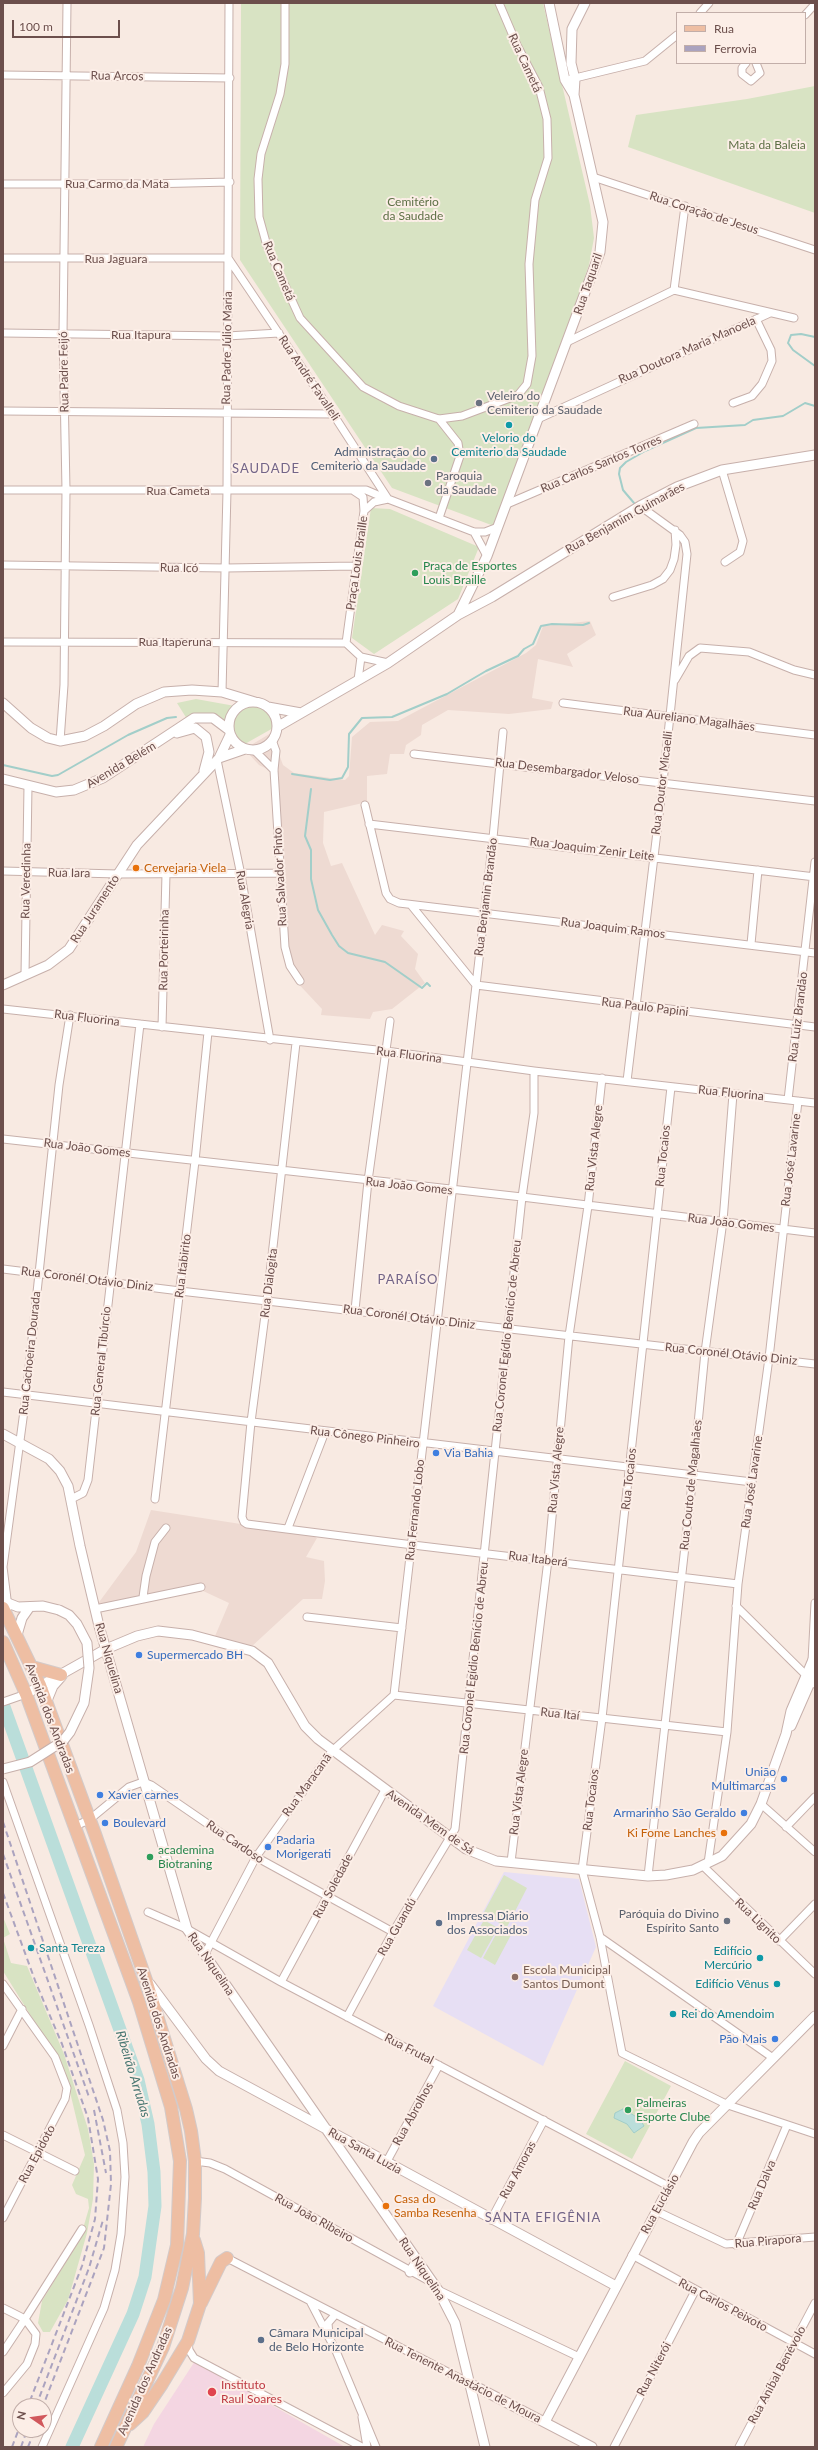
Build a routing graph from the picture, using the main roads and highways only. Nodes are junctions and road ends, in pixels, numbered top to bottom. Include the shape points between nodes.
1 (5, 1604) edge
2 (3, 1642) edge
3 (32, 1667) junction
4 (64, 1673) road end
5 (193, 2234) junction
6 (227, 2258) road end
7 (200, 2304) junction
8 (123, 2432) junction
9 (101, 2447) edge
10 (116, 2447) edge

1 - 3 main road, Avenida dos Andradas via 9,1619
2 - 9 main road, Avenida dos Andradas via 26,1694 139,2002 171,2106 180,2161 177,2244 164,2300 138,2366
3 - 4 main road
3 - 5 main road, Avenida dos Andradas via 146,1980 186,2109 195,2161
5 - 7 main road via 198,2253
5 - 8 main road, Avenida dos Andradas via 182,2288 165,2340
6 - 7 main road via 221,2262
7 - 8 main road via 188,2341 143,2412
8 - 10 main road, Avenida dos Andradas

